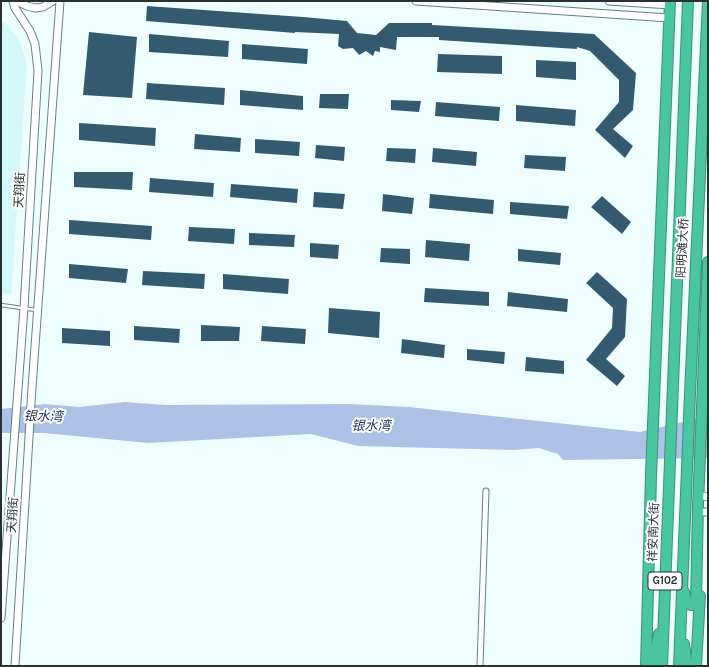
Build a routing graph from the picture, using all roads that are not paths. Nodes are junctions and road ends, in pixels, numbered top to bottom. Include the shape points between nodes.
1 (13, 1) edge
2 (16, 1) edge
3 (53, 1) edge
4 (60, 1) edge
5 (416, 1) edge
6 (609, 1) edge
7 (688, 1) edge
8 (708, 1) edge
9 (670, 3) edge
10 (669, 18) junction
11 (708, 262) edge
12 (1, 305) edge
13 (24, 308) junction
14 (39, 310) junction
15 (705, 402) edge
16 (703, 467) junction
17 (486, 491) dead end
18 (669, 495) joint
19 (706, 496) edge
20 (706, 512) edge
21 (682, 585) junction
22 (664, 609) junction
23 (1, 618) edge
24 (680, 623) junction
25 (15, 666) edge
26 (480, 666) edge
27 (646, 666) edge
28 (652, 666) edge
29 (662, 666) edge
30 (679, 666) edge
31 (687, 666) edge
32 (696, 666) edge

1 - 13 main road, 天翔街 via 30,31 38,71
2 - 3 main road via 35,8
4 - 14 main road
5 - 10 main road
6 - 9 main road
7 - 18 highway, 阳明滩大桥 / G102
8 - 21 highway, 阳明滩大桥 / G102
9 - 10 highway
10 - 27 highway
11 - 15 highway
12 - 13 lane
13 - 14 lane
13 - 23 main road, 天翔街
14 - 25 main road, 天翔街
15 - 16 highway
16 - 19 highway
16 - 21 highway via 698,505 694,604 687,603
17 - 26 street
18 - 22 highway, 祥安南大街 / G102
19 - 20 highway
20 - 32 highway
21 - 24 highway, G102
22 - 28 highway
22 - 29 highway, 祥安南大街 / G102
24 - 30 highway, G102
24 - 31 highway

